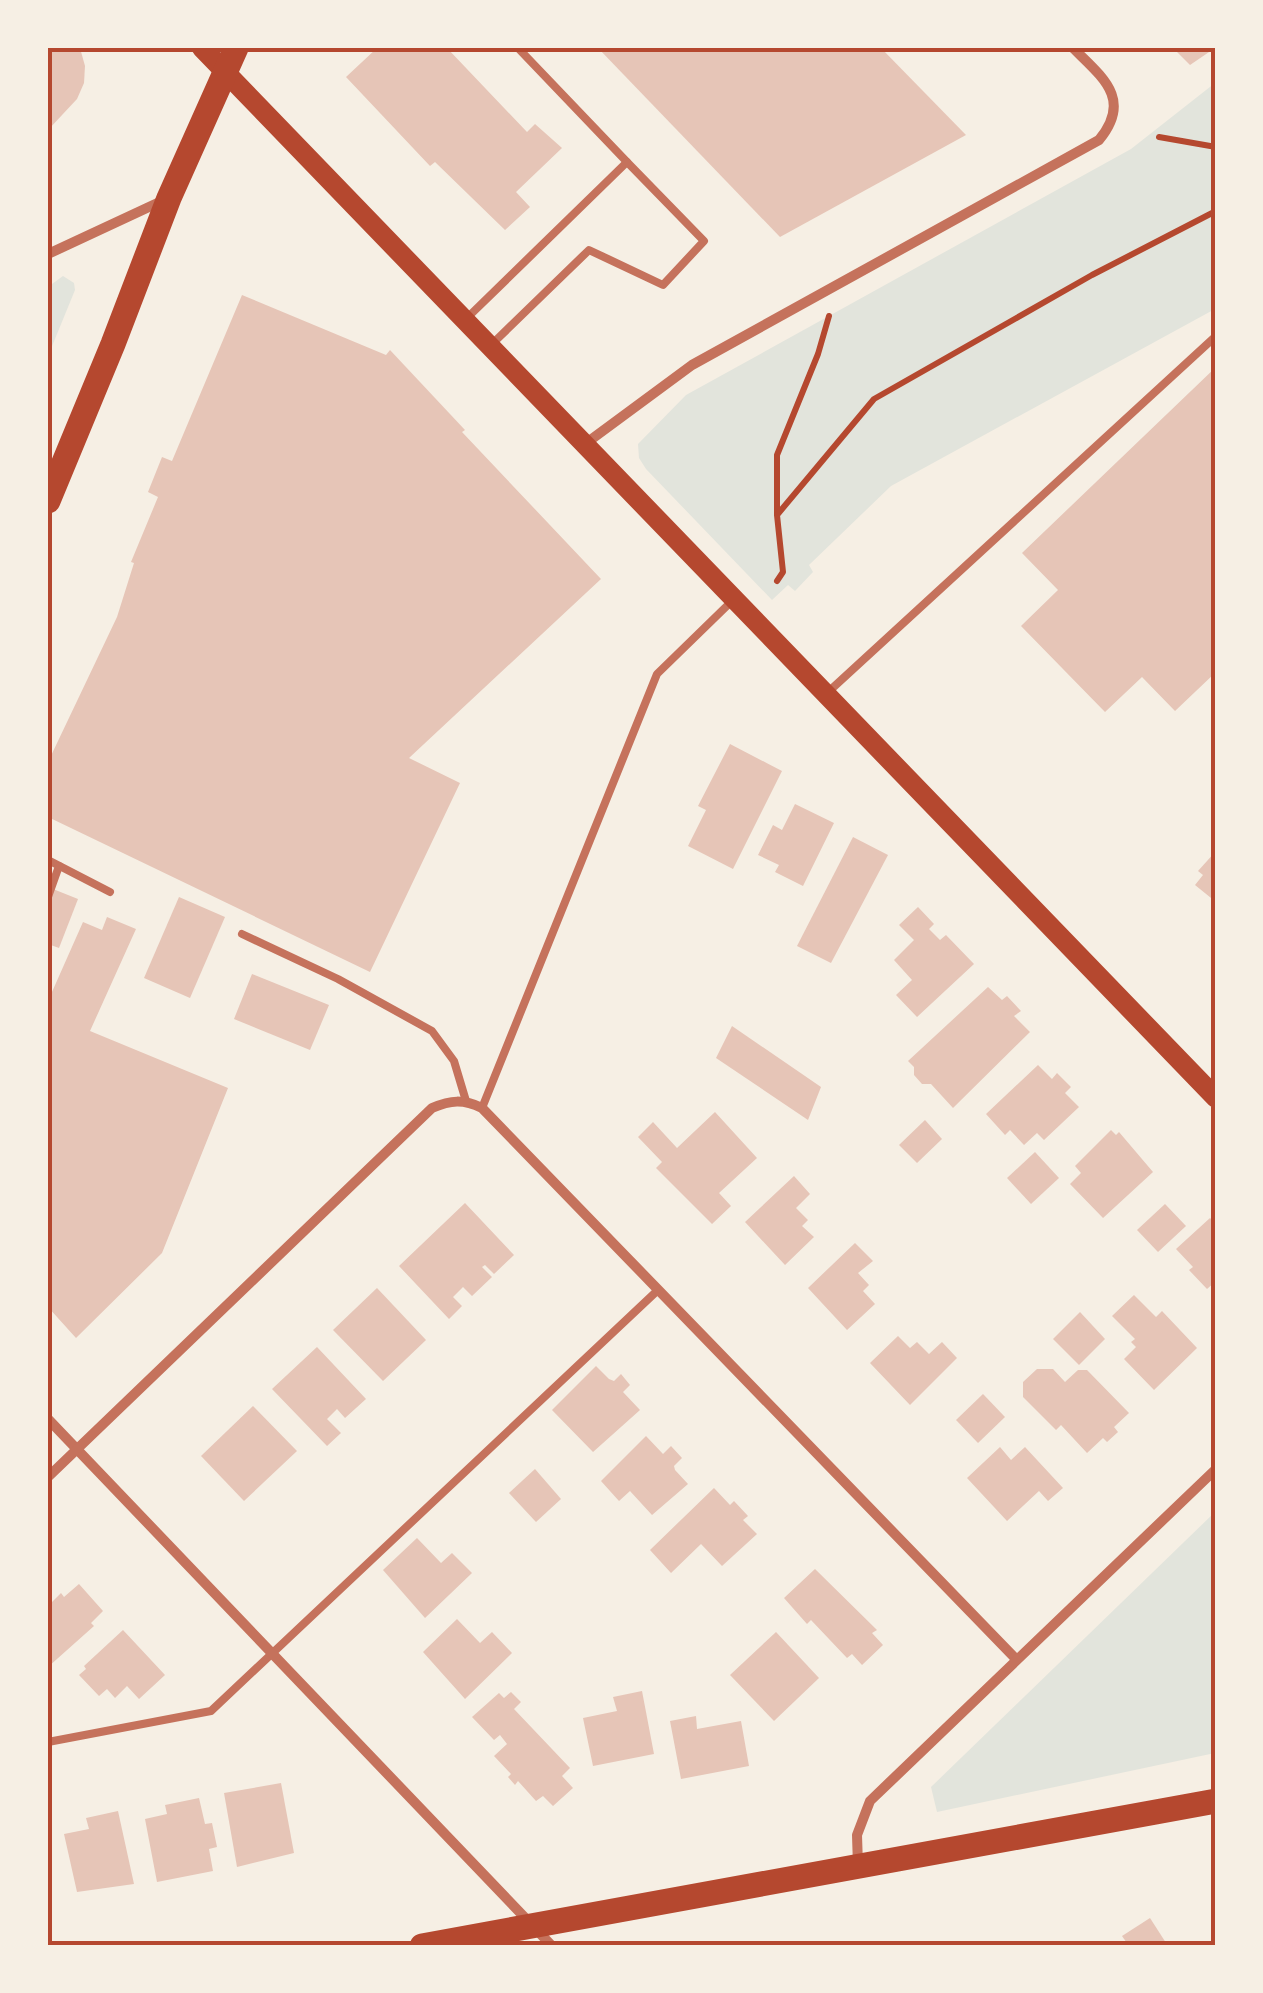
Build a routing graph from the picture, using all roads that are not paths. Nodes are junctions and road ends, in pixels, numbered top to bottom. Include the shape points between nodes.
1 (202, 48) edge
2 (236, 48) edge
3 (518, 48) edge
4 (1073, 48) edge
5 (226, 72) junction
6 (627, 162) junction
7 (169, 198) junction
8 (48, 254) edge
9 (465, 320) junction
10 (1216, 336) edge
11 (490, 346) junction
12 (585, 444) junction
13 (48, 501) edge
14 (735, 599) junction
15 (826, 694) junction
16 (48, 860) edge
17 (59, 866) junction
18 (110, 892) dead end
19 (48, 897) edge
20 (242, 934) dead end
21 (1216, 1098) edge
22 (466, 1101) junction
23 (482, 1108) junction
24 (658, 1290) junction
25 (48, 1419) edge
26 (77, 1450) junction
27 (1216, 1468) edge
28 (48, 1477) edge
29 (272, 1652) junction
30 (1016, 1659) junction
31 (48, 1742) edge
32 (1216, 1801) edge
33 (858, 1866) junction
34 (532, 1925) junction
35 (422, 1946) edge
36 (552, 1946) edge

1 - 5 main road
2 - 5 main road
3 - 6 lane
4 - 12 street via 1112,91 1114,114 1099,140 692,365
5 - 7 main road
5 - 9 main road
6 - 9 lane
6 - 11 lane via 704,241 663,284 589,250
7 - 8 street
7 - 13 main road
9 - 11 main road
10 - 15 lane
11 - 12 main road
12 - 14 main road
14 - 15 main road
14 - 23 lane via 657,674
15 - 21 main road
16 - 17 lane
17 - 18 lane
17 - 19 lane
20 - 22 lane via 432,1032 454,1061
22 - 23 street
22 - 26 street via 432,1108
23 - 24 street
24 - 29 lane
24 - 30 street
25 - 26 street
26 - 28 street
26 - 29 street
27 - 30 street
29 - 31 lane via 211,1711
29 - 34 street
30 - 33 street via 870,1800 857,1835
32 - 33 main road
33 - 34 main road
34 - 35 main road
34 - 36 street

